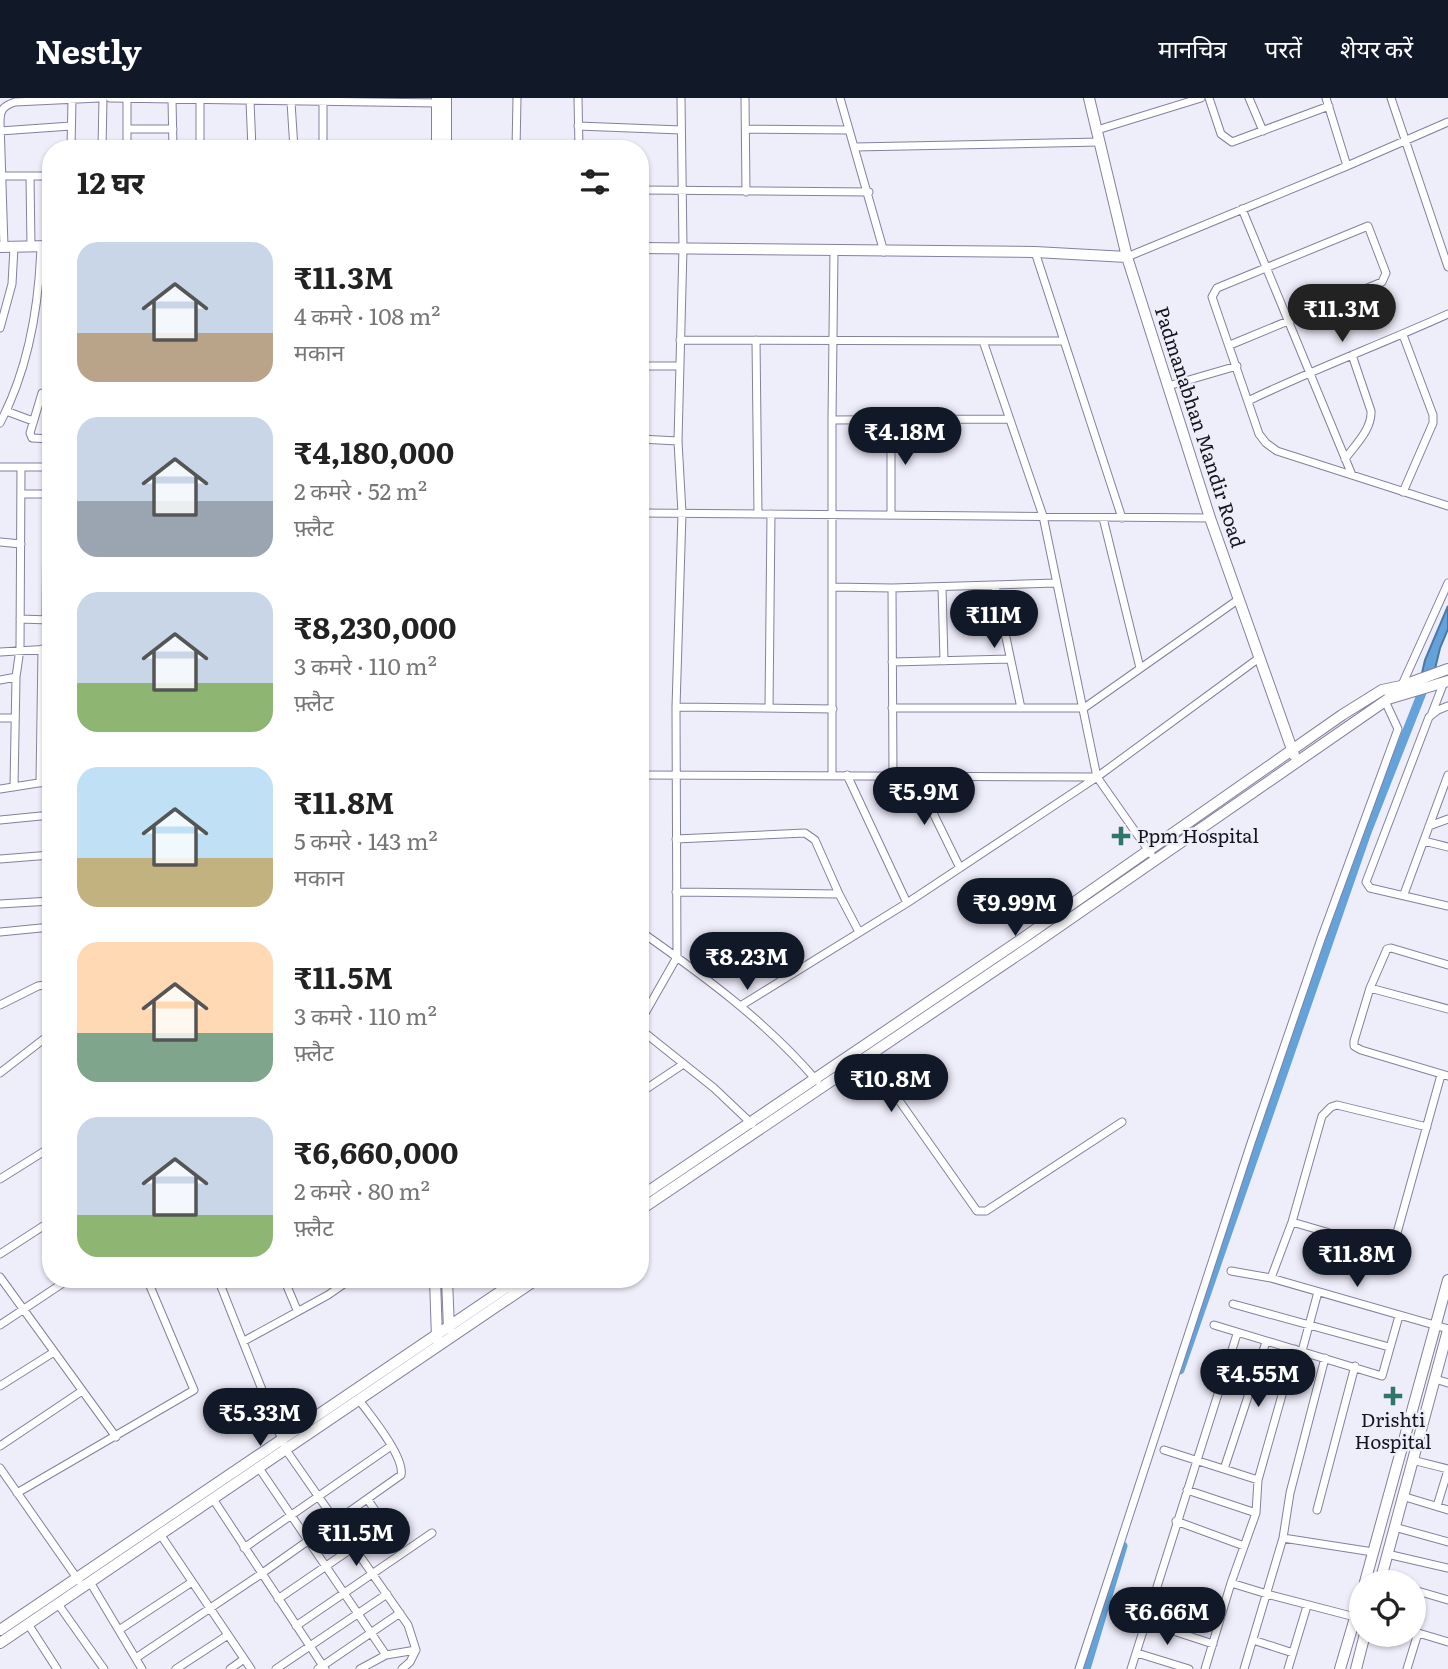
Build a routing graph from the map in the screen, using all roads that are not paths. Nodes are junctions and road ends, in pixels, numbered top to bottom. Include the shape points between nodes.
1 (101, 98) edge
2 (110, 98) edge
3 (127, 98) edge
4 (517, 98) edge
5 (578, 98) edge
6 (681, 98) edge
7 (746, 98) edge
8 (839, 98) edge
9 (1089, 98) edge
10 (1201, 98) edge
11 (1209, 98) edge
12 (1250, 98) edge
13 (1391, 98) edge
14 (72, 99) edge
15 (172, 99) edge
16 (200, 99) edge
17 (440, 100) edge
18 (250, 101) junction
19 (323, 101) edge
20 (291, 102) junction
21 (1327, 102) edge
22 (1448, 122) edge
23 (71, 126) junction
24 (578, 126) junction
25 (127, 129) junction
26 (173, 129) junction
27 (746, 129) junction
28 (681, 130) junction
29 (849, 130) junction
30 (1097, 130) junction
31 (0, 131) edge
32 (1263, 131) junction
33 (71, 140) edge
34 (102, 140) edge
35 (127, 140) edge
36 (173, 140) edge
37 (200, 140) edge
38 (252, 140) edge
39 (293, 140) edge
40 (323, 140) edge
41 (438, 140) edge
42 (445, 140) edge
43 (516, 140) edge
44 (579, 140) edge
45 (1405, 140) junction
46 (1100, 142) junction
47 (855, 147) junction
48 (1347, 166) junction
49 (2, 176) edge
50 (30, 176) junction
51 (42, 176) edge
52 (649, 190) edge
53 (681, 192) junction
54 (746, 192) junction
55 (869, 192) junction
56 (1242, 209) junction
57 (41, 246) edge
58 (6, 247) edge
59 (649, 248) edge
60 (683, 248) junction
61 (834, 251) junction
62 (884, 252) junction
63 (1035, 252) junction
64 (1127, 257) junction
65 (1268, 267) junction
66 (1448, 267) edge
67 (1448, 314) edge
68 (1288, 319) junction
69 (0, 328) edge
70 (1403, 335) junction
71 (680, 340) junction
72 (757, 341) junction
73 (832, 341) junction
74 (983, 341) junction
75 (1063, 341) junction
76 (1230, 345) junction
77 (1352, 355) junction
78 (649, 366) edge
79 (679, 366) junction
80 (1237, 366) junction
81 (1310, 371) junction
82 (1168, 386) junction
83 (42, 393) dead end
84 (1248, 401) junction
85 (6, 411) junction
86 (1008, 419) junction
87 (891, 420) junction
88 (33, 421) junction
89 (832, 421) junction
90 (0, 423) edge
91 (42, 438) edge
92 (649, 439) edge
93 (678, 441) junction
94 (1345, 458) junction
95 (0, 467) edge
96 (21, 467) junction
97 (42, 467) edge
98 (1352, 475) junction
99 (1403, 492) junction
100 (21, 494) junction
101 (42, 494) edge
102 (1448, 506) edge
103 (649, 513) edge
104 (682, 513) junction
105 (758, 514) junction
106 (771, 514) junction
107 (891, 514) junction
108 (832, 516) junction
109 (1043, 516) junction
110 (1104, 518) junction
111 (1122, 518) junction
112 (1210, 518) junction
113 (0, 542) edge
114 (21, 544) junction
115 (1055, 583) junction
116 (1448, 583) edge
117 (995, 586) junction
118 (832, 587) junction
119 (942, 587) junction
120 (892, 588) junction
121 (1239, 599) junction
122 (20, 619) junction
123 (42, 620) edge
124 (20, 649) junction
125 (42, 649) joint
126 (0, 652) edge
127 (1010, 659) junction
128 (1259, 659) junction
129 (944, 661) junction
130 (892, 662) junction
131 (1140, 668) junction
132 (16, 677) junction
133 (1443, 677) edge
134 (0, 680) edge
135 (1401, 690) junction
136 (1385, 701) junction
137 (1448, 706) edge
138 (676, 707) junction
139 (769, 708) junction
140 (892, 708) junction
141 (1021, 708) junction
142 (1084, 708) junction
143 (833, 709) junction
144 (1432, 713) junction
145 (0, 718) edge
146 (15, 718) junction
147 (1294, 756) junction
148 (649, 775) edge
149 (676, 775) junction
150 (832, 775) junction
151 (846, 775) junction
152 (893, 775) junction
153 (914, 775) junction
154 (1448, 775) edge
155 (1097, 777) junction
156 (40, 783) joint
157 (14, 787) junction
158 (0, 789) edge
159 (42, 815) edge
160 (1448, 819) edge
161 (0, 820) edge
162 (1429, 826) junction
163 (676, 839) junction
164 (1424, 841) junction
165 (1448, 847) edge
166 (42, 856) edge
167 (1152, 856) junction
168 (0, 859) edge
169 (960, 868) junction
170 (676, 892) junction
171 (839, 894) junction
172 (1404, 894) junction
173 (42, 902) edge
174 (907, 903) junction
175 (0, 904) edge
176 (1448, 906) edge
177 (42, 928) edge
178 (0, 932) edge
179 (859, 932) junction
180 (649, 937) edge
181 (677, 957) junction
182 (1448, 965) edge
183 (42, 985) edge
184 (1370, 988) junction
185 (0, 1005) edge
186 (649, 1006) edge
187 (742, 1006) junction
188 (1448, 1009) edge
189 (649, 1037) edge
190 (42, 1040) edge
191 (865, 1052) junction
192 (682, 1065) junction
193 (0, 1073) edge
194 (1444, 1076) edge
195 (819, 1083) junction
196 (649, 1087) edge
197 (1122, 1122) dead end
198 (754, 1127) junction
199 (1427, 1127) junction
200 (42, 1153) edge
201 (0, 1179) edge
202 (649, 1191) edge
203 (649, 1203) edge
204 (1292, 1222) junction
205 (42, 1227) edge
206 (0, 1254) edge
207 (1231, 1271) dead end
208 (0, 1277) edge
209 (1271, 1278) junction
210 (1448, 1280) edge
211 (56, 1288) edge
212 (152, 1288) edge
213 (222, 1288) edge
214 (288, 1288) edge
215 (335, 1288) edge
216 (435, 1288) edge
217 (447, 1288) edge
218 (506, 1288) edge
219 (524, 1288) edge
220 (1318, 1292) junction
221 (1233, 1304) dead end
222 (24, 1310) junction
223 (297, 1310) junction
224 (1399, 1316) junction
225 (0, 1325) edge
226 (1214, 1325) dead end
227 (1309, 1325) junction
228 (449, 1326) junction
229 (1435, 1327) junction
230 (1448, 1329) edge
231 (437, 1334) junction
232 (1237, 1334) junction
233 (449, 1340) junction
234 (244, 1341) junction
235 (1266, 1342) junction
236 (1389, 1347) junction
237 (437, 1349) junction
238 (1298, 1350) junction
239 (54, 1352) junction
240 (1325, 1358) junction
241 (1355, 1366) junction
242 (1434, 1379) junction
243 (1448, 1383) edge
244 (0, 1386) edge
245 (82, 1391) junction
246 (359, 1400) junction
247 (116, 1437) junction
248 (284, 1445) junction
249 (0, 1446) edge
250 (391, 1446) junction
251 (1164, 1450) dead end
252 (1197, 1459) junction
253 (1412, 1460) junction
254 (0, 1468) edge
255 (259, 1468) junction
256 (1224, 1469) junction
257 (1448, 1470) edge
258 (1258, 1480) junction
259 (1187, 1490) junction
260 (17, 1493) junction
261 (1401, 1496) junction
262 (318, 1497) junction
263 (213, 1499) junction
264 (368, 1500) junction
265 (1437, 1506) junction
266 (1317, 1510) dead end
267 (1448, 1510) edge
268 (1256, 1513) junction
269 (291, 1516) junction
270 (1176, 1521) junction
271 (336, 1522) junction
272 (1394, 1527) junction
273 (432, 1533) dead end
274 (160, 1534) junction
275 (1283, 1538) junction
276 (308, 1541) junction
277 (1448, 1542) edge
278 (1244, 1546) junction
279 (354, 1547) junction
280 (244, 1548) junction
281 (1373, 1552) junction
282 (1387, 1554) junction
283 (326, 1567) junction
284 (1448, 1569) edge
285 (1368, 1570) edge
286 (1385, 1570) edge
287 (261, 1574) junction
288 (372, 1574) junction
289 (83, 1582) junction
290 (192, 1582) junction
291 (1231, 1583) junction
292 (1156, 1591) junction
293 (343, 1594) junction
294 (387, 1594) junction
295 (1267, 1594) junction
296 (1426, 1594) edge
297 (278, 1599) junction
298 (1448, 1600) edge
299 (58, 1604) junction
300 (1307, 1605) junction
301 (210, 1608) junction
302 (400, 1613) junction
303 (1222, 1613) junction
304 (357, 1615) junction
305 (1349, 1616) edge
306 (1146, 1622) junction
307 (28, 1624) junction
308 (296, 1626) junction
309 (0, 1630) edge
310 (119, 1630) junction
311 (370, 1633) junction
312 (228, 1635) junction
313 (1426, 1636) edge
314 (1349, 1638) edge
315 (1253, 1640) junction
316 (1448, 1642) edge
317 (0, 1643) edge
318 (1213, 1644) junction
319 (310, 1647) junction
320 (1362, 1647) edge
321 (1412, 1647) edge
322 (416, 1650) junction
323 (1137, 1653) junction
324 (1293, 1653) junction
325 (386, 1655) junction
326 (136, 1658) junction
327 (244, 1660) junction
328 (141, 1668) edge
329 (322, 1668) edge
330 (57, 1669) edge
331 (104, 1669) edge
332 (176, 1669) edge
333 (230, 1669) edge
334 (251, 1669) edge
335 (276, 1669) edge
336 (360, 1669) edge
337 (402, 1669) edge
338 (1079, 1669) edge
339 (1131, 1669) edge
340 (1189, 1669) edge
341 (1205, 1669) edge
342 (1244, 1669) edge
343 (1288, 1669) edge
344 (1340, 1669) edge
345 (1356, 1669) edge
346 (1407, 1669) edge

1 - 14 street
1 - 34 street
2 - 3 street
3 - 15 street
3 - 25 street
4 - 43 street
5 - 24 street
6 - 28 street
7 - 27 street
8 - 29 street
9 - 30 main road, Padmanabhan Mandir Road
10 - 30 street
11 - 32 street via 1226,140
12 - 32 street
13 - 45 street
14 - 23 street
14 - 31 street via 7,104 0,112
15 - 16 street
15 - 26 street
16 - 18 street
16 - 37 street
17 - 19 street
17 - 41 main road
17 - 42 main road
18 - 20 street
18 - 38 street
19 - 20 street
19 - 40 street
20 - 39 street
21 - 32 street
21 - 48 street
22 - 45 street
23 - 31 street
23 - 33 street
24 - 28 street
24 - 44 street
25 - 26 street
25 - 35 street
26 - 36 street
27 - 29 street
27 - 54 street
28 - 53 street
29 - 47 street
30 - 46 main road, Padmanabhan Mandir Road
31 - 49 street
45 - 48 street
45 - 66 street
46 - 47 street
46 - 64 main road, Padmanabhan Mandir Road
47 - 55 street
48 - 56 street
49 - 50 street
49 - 58 street
50 - 51 street
50 - 57 street
52 - 53 street
53 - 54 street
53 - 60 street
54 - 55 street
55 - 62 street
56 - 64 street
56 - 65 street
57 - 58 main road
57 - 85 street via 31,328
58 - 69 street via 12,284
59 - 60 main road
60 - 61 main road
60 - 71 street
61 - 62 main road
61 - 73 street
62 - 63 main road
63 - 64 main road
63 - 75 street
64 - 82 main road, Padmanabhan Mandir Road
65 - 68 street
65 - 68 street via 1368,226 1385,279
65 - 76 street via 1214,291 1212,297
67 - 70 street
68 - 76 street
68 - 81 street
70 - 77 street
70 - 99 street via 1433,423
71 - 72 street
71 - 79 street
72 - 73 street
72 - 105 street
73 - 74 street
73 - 89 street
74 - 75 street
74 - 86 street
75 - 111 street
76 - 80 street
77 - 81 street
77 - 94 street via 1371,419
78 - 79 street
79 - 93 street
80 - 82 street
80 - 84 street
81 - 84 street
81 - 94 street
82 - 112 main road, Padmanabhan Mandir Road
83 - 88 street
84 - 98 street via 1259,434 1277,452
85 - 88 street
85 - 90 street
86 - 87 street
86 - 109 street
87 - 89 street
87 - 107 street
88 - 91 street via 31,436
89 - 108 street
92 - 93 street
93 - 104 street
94 - 98 street
95 - 96 street
96 - 97 street
96 - 100 street
98 - 99 street
99 - 102 street
100 - 101 street
100 - 114 street
103 - 104 street
104 - 105 street
104 - 138 street
105 - 106 street
106 - 108 street
106 - 139 street
107 - 108 street
107 - 109 street
108 - 118 street
109 - 110 street
109 - 115 street
110 - 111 street
110 - 131 street
111 - 112 street
112 - 121 main road, Padmanabhan Mandir Road
113 - 114 street
114 - 122 street
115 - 117 street
115 - 142 street
116 - 135 street
117 - 119 street
117 - 127 street
118 - 120 street
118 - 143 street
119 - 120 street
119 - 129 street
120 - 130 street
121 - 128 main road, Padmanabhan Mandir Road
121 - 131 street
122 - 123 street
122 - 124 street
124 - 125 street
124 - 126 street
124 - 132 street
125 - 156 street
127 - 129 street
127 - 141 street
128 - 147 main road, Padmanabhan Mandir Road
128 - 155 street
129 - 130 street
130 - 140 street
131 - 142 street
132 - 134 street
132 - 146 street
133 - 135 main road via 1417,681
133 - 135 main road via 1412,692
133 - 144 street
135 - 136 main road
135 - 147 main road via 1382,690
136 - 147 main road
136 - 338 street via 1398,729 1218,1240
137 - 144 street
138 - 139 street
138 - 149 street
139 - 143 street
140 - 141 street
140 - 152 street
141 - 142 street
142 - 155 street
143 - 150 street
144 - 172 street via 1366,878 1370,888
145 - 146 street
146 - 157 street
147 - 167 main road
148 - 149 street
149 - 150 street
149 - 163 street
150 - 151 street
151 - 152 street
151 - 174 street
152 - 153 street
153 - 155 street
153 - 169 street
154 - 162 street
155 - 167 street
155 - 169 street
156 - 157 street
157 - 158 street
159 - 161 street
160 - 162 street
162 - 164 street
163 - 170 street
163 - 171 street via 805,832 815,840
164 - 165 street
164 - 172 street
166 - 168 street
167 - 191 main road
169 - 174 street
170 - 171 street
170 - 181 street
171 - 179 street
172 - 176 street
173 - 175 street
174 - 179 street
177 - 178 street
179 - 187 street
180 - 181 street
181 - 186 street
181 - 187 street
182 - 184 street via 1391,948 1385,951
183 - 185 street
184 - 188 street
184 - 194 street via 1354,1046
187 - 195 street
189 - 192 street
190 - 193 street
191 - 195 main road
191 - 197 street via 977,1211 986,1211
192 - 196 street
192 - 198 street
194 - 199 street
195 - 198 main road
198 - 202 main road
198 - 203 main road
199 - 204 street via 1331,1107 1322,1116
199 - 204 street via 1391,1245 1381,1248
200 - 201 street
204 - 209 street
205 - 206 street
207 - 209 street
208 - 222 street
209 - 220 street
210 - 229 main road
211 - 222 street
212 - 247 street via 194,1390
213 - 234 street
214 - 223 street
215 - 223 street
216 - 231 main road
217 - 228 main road
218 - 228 main road
219 - 233 main road
220 - 224 street
220 - 227 street
221 - 227 street
222 - 225 street
222 - 239 street
223 - 234 street
224 - 229 street
224 - 236 street
226 - 232 street
227 - 236 street
227 - 238 street
228 - 231 main road
228 - 233 main road
229 - 230 street
229 - 281 main road
230 - 242 main road
231 - 237 main road
231 - 248 main road
232 - 235 street
232 - 252 street
233 - 237 main road
234 - 248 street
235 - 238 street
235 - 256 street
236 - 241 street via 1382,1376
237 - 246 main road
238 - 240 street
238 - 258 street
239 - 244 street
239 - 245 street
240 - 241 street
240 - 275 street
241 - 266 street
242 - 243 street
242 - 253 main road
245 - 247 street
245 - 249 street
246 - 248 main road
246 - 250 street
247 - 260 street
248 - 255 main road
248 - 262 street
248 - 289 main road
250 - 262 street
250 - 264 street via 401,1464 401,1475
251 - 252 street
252 - 256 street
252 - 259 street
253 - 257 street
253 - 261 main road
254 - 260 street
255 - 263 main road
255 - 269 street
256 - 258 street
257 - 265 street
258 - 268 street
259 - 268 street
259 - 270 street
260 - 289 street
261 - 265 street
261 - 272 main road
262 - 269 street
262 - 271 street
263 - 274 main road
263 - 280 street
264 - 271 street
264 - 279 street via 383,1527
265 - 267 street
268 - 278 street
269 - 276 street
269 - 280 street
270 - 278 street
270 - 292 street
271 - 276 street
271 - 279 street
272 - 277 street
272 - 282 main road
273 - 288 street
274 - 289 main road
274 - 290 street
275 - 281 street
275 - 295 street
276 - 283 street
276 - 287 street
278 - 291 street
279 - 283 street
279 - 288 street
280 - 287 street
281 - 285 main road
282 - 284 street
282 - 286 main road
283 - 293 street
283 - 297 street
287 - 297 street
287 - 301 street
288 - 293 street
288 - 294 street
289 - 299 main road
289 - 309 main road
289 - 310 street
290 - 301 street
290 - 310 street
291 - 295 street
291 - 303 street
292 - 303 street
292 - 306 street
293 - 304 street
293 - 308 street
294 - 302 street
294 - 304 street
295 - 300 street
295 - 315 street
296 - 298 street
297 - 308 street
299 - 307 main road
299 - 331 street
300 - 305 street
300 - 324 street
301 - 312 street
301 - 326 street
302 - 311 street
302 - 322 street
303 - 318 street
304 - 311 street
304 - 319 street
306 - 318 street
306 - 323 street
307 - 317 main road
307 - 330 street
308 - 319 street
310 - 326 street
311 - 325 street
311 - 329 street
312 - 327 street
312 - 332 street
313 - 316 street
314 - 344 main road
315 - 324 street
315 - 342 street
318 - 341 street
319 - 329 street
319 - 335 street
320 - 345 main road
321 - 346 street
322 - 325 street
322 - 337 street
323 - 339 street
323 - 340 street
324 - 343 street
325 - 336 street
326 - 328 street
327 - 333 street
327 - 334 street

